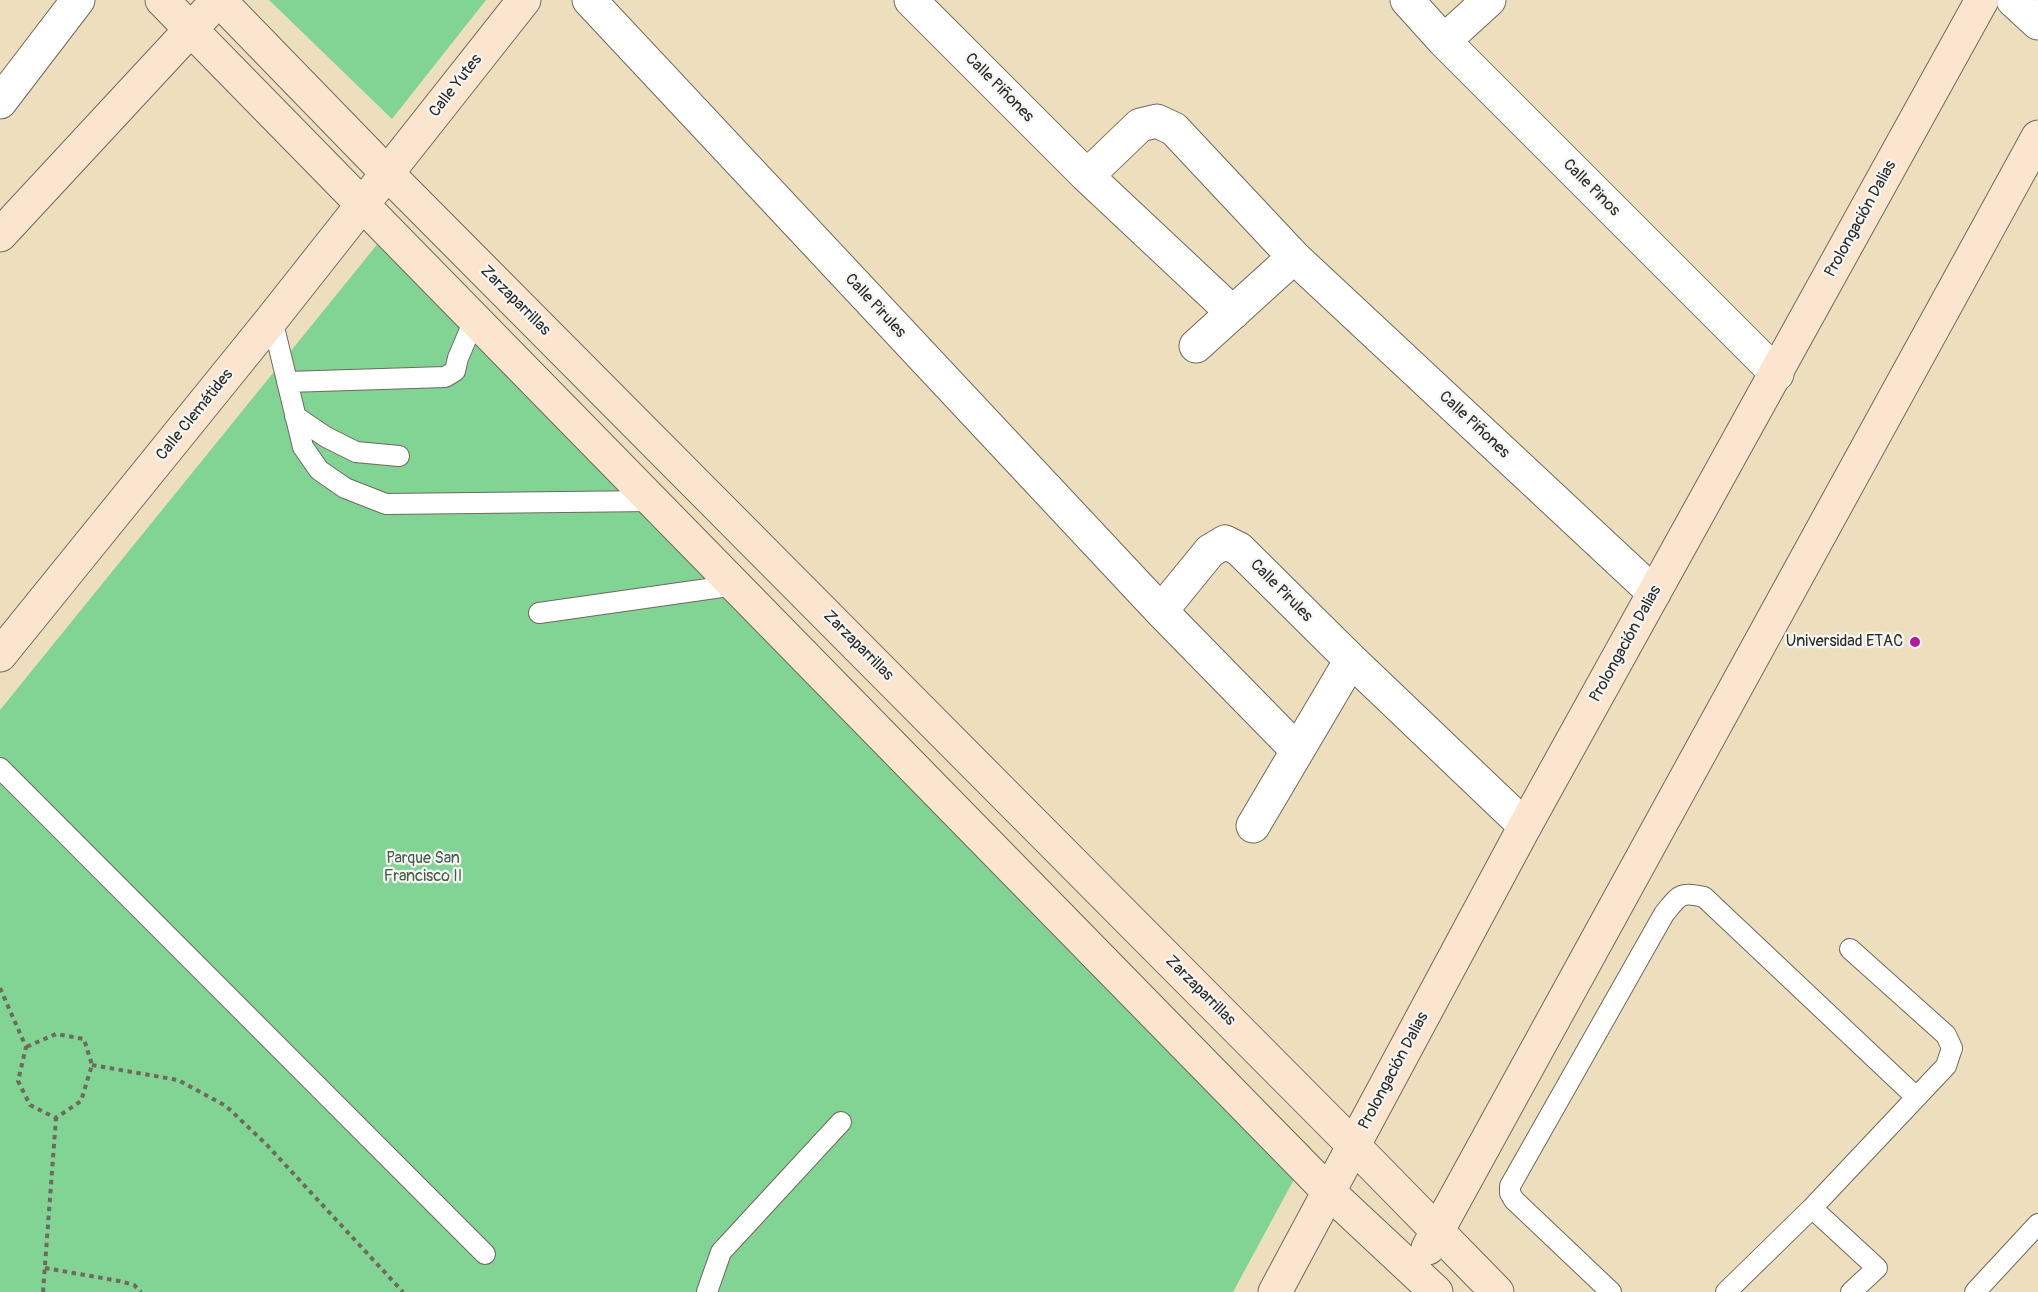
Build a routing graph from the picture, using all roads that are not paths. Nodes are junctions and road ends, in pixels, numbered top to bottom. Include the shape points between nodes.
1 (78, 0) edge
2 (162, 0) edge
3 (218, 0) edge
4 (524, 0) edge
5 (589, 0) edge
6 (911, 0) edge
7 (1407, 0) edge
8 (1489, 0) edge
9 (1982, 0) edge
10 (2013, 0) edge
11 (2038, 23) edge
12 (191, 30) junction
13 (1444, 41) junction
14 (0, 102) edge
15 (2038, 137) edge
16 (387, 173) junction
17 (1087, 176) junction
18 (362, 203) junction
19 (0, 235) edge
20 (1294, 257) junction
21 (1233, 313) junction
22 (475, 318) junction
23 (272, 319) junction
24 (1196, 346) dead end
25 (1776, 374) junction
26 (287, 382) junction
27 (295, 416) junction
28 (399, 456) dead end
29 (653, 501) junction
30 (736, 585) junction
31 (1654, 593) junction
32 (1161, 611) junction
33 (539, 613) dead end
34 (0, 655) edge
35 (1351, 660) junction
36 (1297, 750) junction
37 (0, 768) edge
38 (1253, 826) dead end
39 (1525, 826) junction
40 (1851, 949) dead end
41 (1916, 1097) junction
42 (841, 1122) dead end
43 (1354, 1146) junction
44 (1330, 1193) junction
45 (1812, 1208) junction
46 (2038, 1224) edge
47 (1437, 1232) junction
48 (485, 1254) dead end
49 (1418, 1285) edge
50 (1730, 1288) edge
51 (706, 1292) edge
52 (1275, 1292) edge
53 (1497, 1292) edge
54 (1611, 1292) edge
55 (1851, 1292) edge
56 (1975, 1292) edge

1 - 14 street
2 - 12 main road
3 - 12 main road
3 - 16 main road, Zarzaparrillas
4 - 16 main road, Calle Yutes
5 - 32 street, Calle Pirules
6 - 17 street, Calle Piñones
7 - 13 street, Calle Pinos
8 - 13 street
9 - 25 main road, Prolongación Dalias
10 - 11 street
12 - 18 main road
12 - 19 main road
13 - 25 street, Calle Pinos
15 - 47 main road
16 - 18 main road, Calle Clemátides
16 - 43 main road, Zarzaparrillas
17 - 20 street, Calle Piñones via 1140,125 1157,121 1174,129
17 - 21 street, Calle Piñones
18 - 22 main road
18 - 23 main road, Calle Clemátides
20 - 21 street
20 - 31 street, Calle Piñones
21 - 24 street
22 - 26 lane via 455,370 445,377
22 - 29 main road
23 - 26 lane
23 - 34 main road, Calle Clemátides
25 - 31 main road, Prolongación Dalias
26 - 27 lane
27 - 28 lane via 356,452
27 - 29 lane via 303,447 319,470 345,488 386,504
29 - 30 main road
30 - 33 lane
30 - 44 main road
31 - 39 main road, Prolongación Dalias
32 - 35 street, Calle Pirules via 1210,551 1225,542 1239,549
32 - 36 street, Calle Pirules
35 - 36 street
35 - 39 street, Calle Pirules
36 - 38 street
37 - 48 lane
39 - 43 main road, Prolongación Dalias
40 - 41 lane via 1946,1035 1952,1048 1946,1066
41 - 45 lane
41 - 54 lane via 1704,897 1689,893 1678,897 1664,914 1510,1186 1514,1200
42 - 51 lane via 722,1252
43 - 44 main road, Prolongación Dalias
43 - 47 main road, Zarzaparrillas
44 - 49 main road
44 - 52 main road, Prolongación Dalias
45 - 50 lane
45 - 55 lane via 1877,1268
46 - 56 lane
47 - 49 main road
47 - 53 main road, Zarzaparrillas

